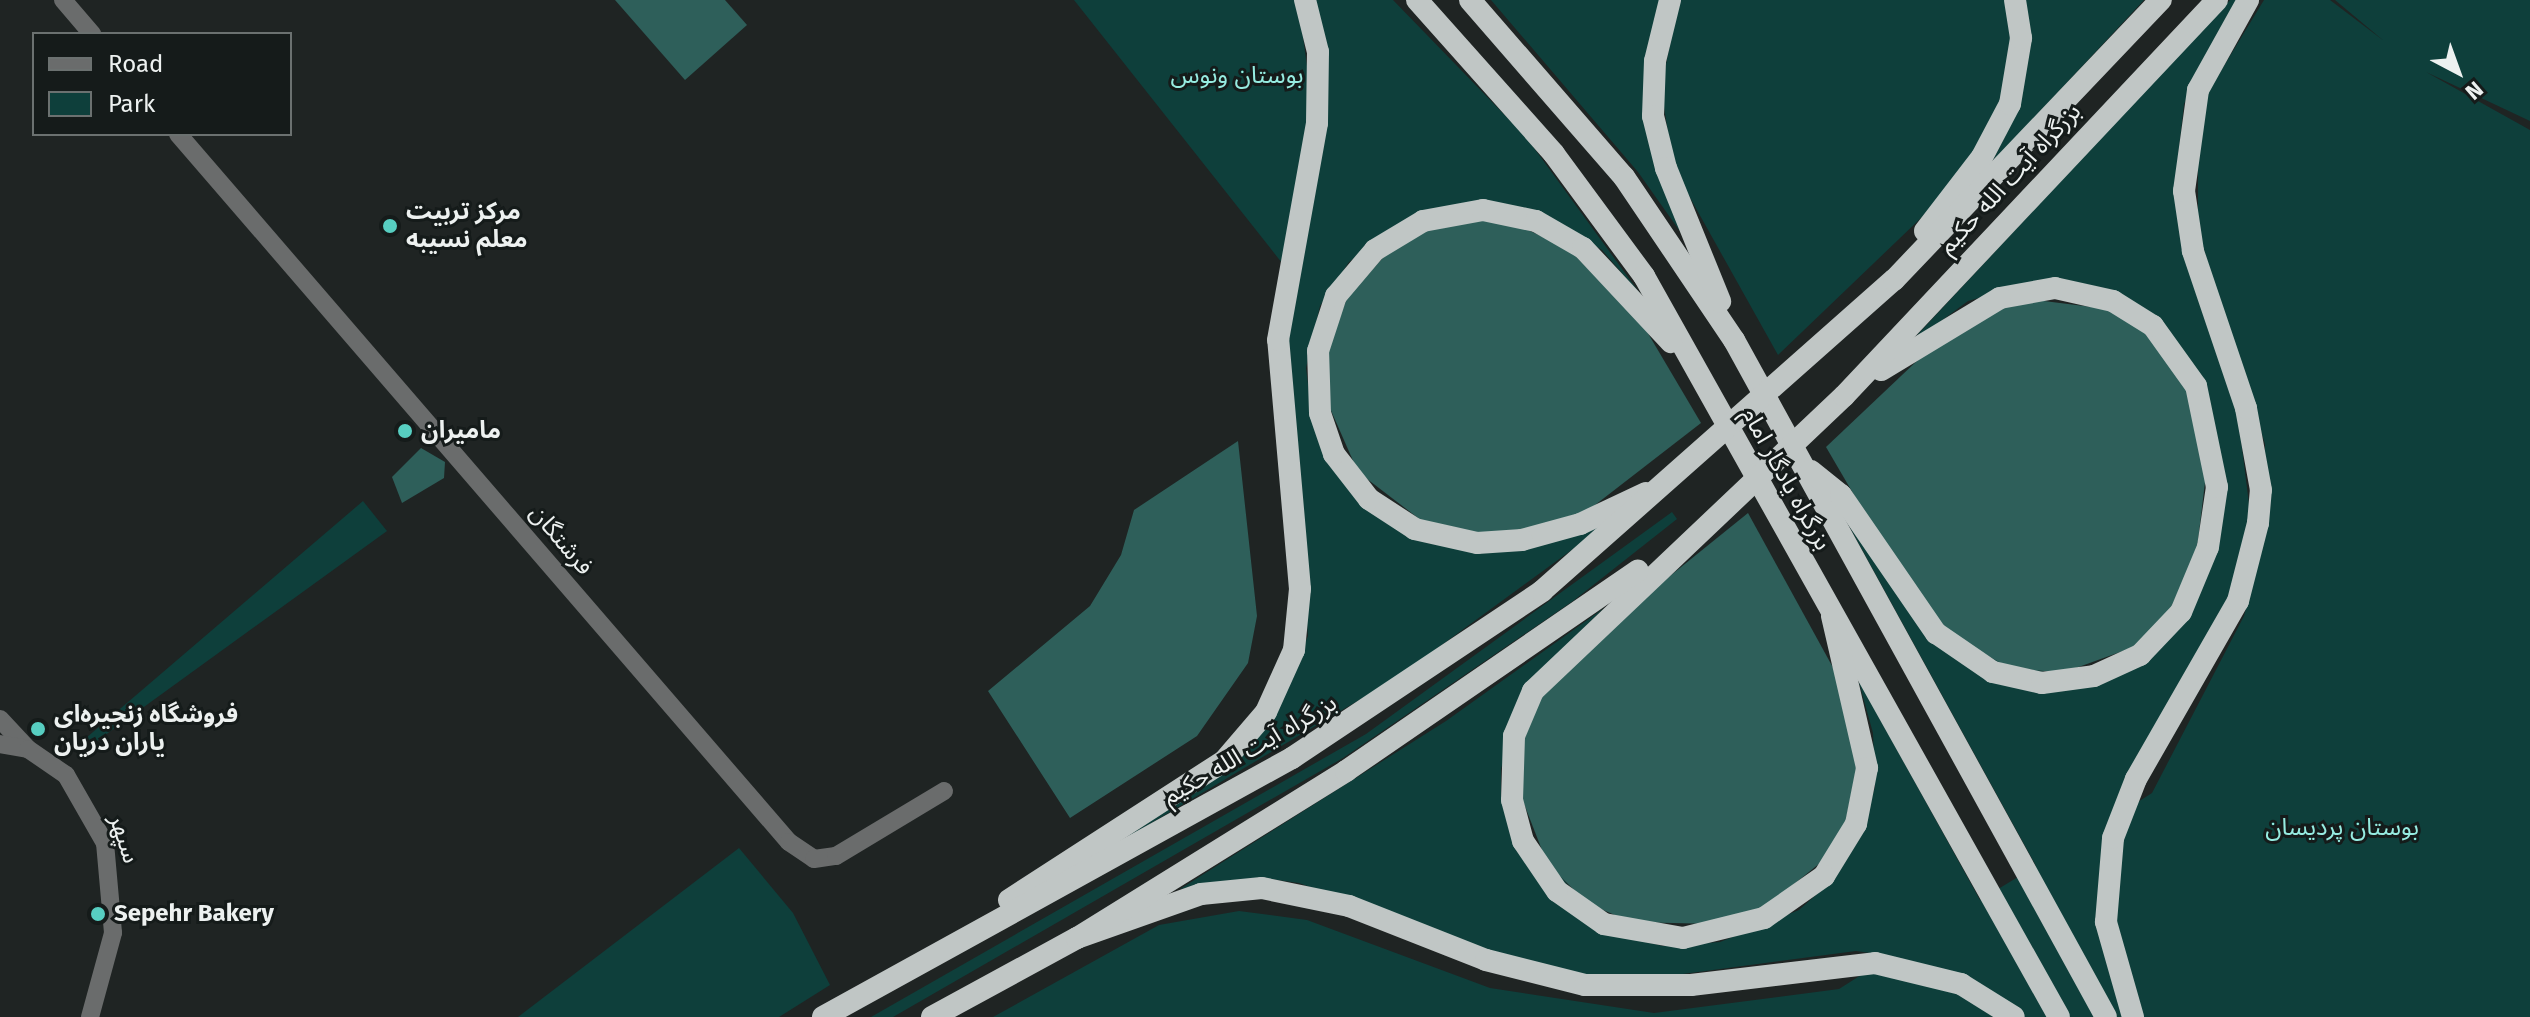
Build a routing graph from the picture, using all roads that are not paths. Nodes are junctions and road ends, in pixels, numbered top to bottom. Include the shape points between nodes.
1 (63, 0) edge
2 (1305, 0) edge
3 (1417, 0) edge
4 (1470, 0) edge
5 (1670, 0) edge
6 (2015, 0) edge
7 (2161, 0) edge
8 (2217, 0) edge
9 (2248, 0) edge
10 (90, 32) edge
11 (180, 136) edge
12 (1894, 280) junction
13 (1734, 340) junction
14 (1696, 369) junction
15 (1844, 396) junction
16 (1802, 464) junction
17 (1673, 481) junction
18 (1699, 528) junction
19 (1832, 616) junction
20 (0, 719) edge
21 (0, 744) edge
22 (28, 749) junction
23 (944, 791) dead end
24 (1077, 938) junction
25 (90, 1017) edge
26 (821, 1017) edge
27 (932, 1017) edge
28 (2014, 1017) edge
29 (2059, 1017) edge
30 (2106, 1017) edge
31 (2133, 1017) edge

1 - 10 street
2 - 26 highway via 1320,85 1278,340 1300,611 1283,680 1248,737 1186,790
3 - 14 highway, بزرگراه یادگار امام via 1587,195 1644,276
4 - 13 highway, بزرگراه یادگار امام via 1624,177
5 - 13 highway via 1655,61 1653,116 1666,168
6 - 12 highway via 2018,73 1999,130
7 - 12 highway, بزرگراه آیت الله حکیم
8 - 15 highway, بزرگراه آیت الله حکیم
9 - 31 highway via 2198,90 2184,191 2193,251 2246,408 2261,490 2258,523 2227,625 2136,779 2113,838 2106,922
11 - 23 street, فرشتگان via 789,842 814,859 836,856
12 - 17 highway, بزرگراه آیت الله حکیم
13 - 16 highway, بزرگراه یادگار امام
14 - 17 highway via 1583,248 1536,221 1483,210 1423,221 1375,250 1336,296 1318,351 1320,413 1334,454 1377,506 1430,535 1477,543 1541,537
14 - 19 highway, بزرگراه یادگار امام
15 - 16 highway via 1953,321 2000,298 2055,288 2136,313 2183,363 2211,436 2214,519 2198,582 2181,612 2140,655 2094,676 2042,683 1993,672 1936,633 1841,495
15 - 18 highway
16 - 30 highway, بزرگراه یادگار امام
17 - 26 highway, بزرگراه آیت الله حکیم via 1542,591 1360,716
18 - 19 highway via 1557,661 1533,691 1514,736 1510,780 1523,841 1557,891 1587,915 1651,936 1710,935 1764,918 1824,876 1856,824 1867,768
18 - 24 highway via 1447,706
19 - 29 highway, بزرگراه یادگار امام
20 - 22 street
21 - 22 street
22 - 25 street, سپهر via 66,775 110,862 113,933
24 - 27 highway
24 - 28 highway via 1201,894 1262,888 1349,906 1486,960 1585,985 1691,985 1875,963 1961,984

